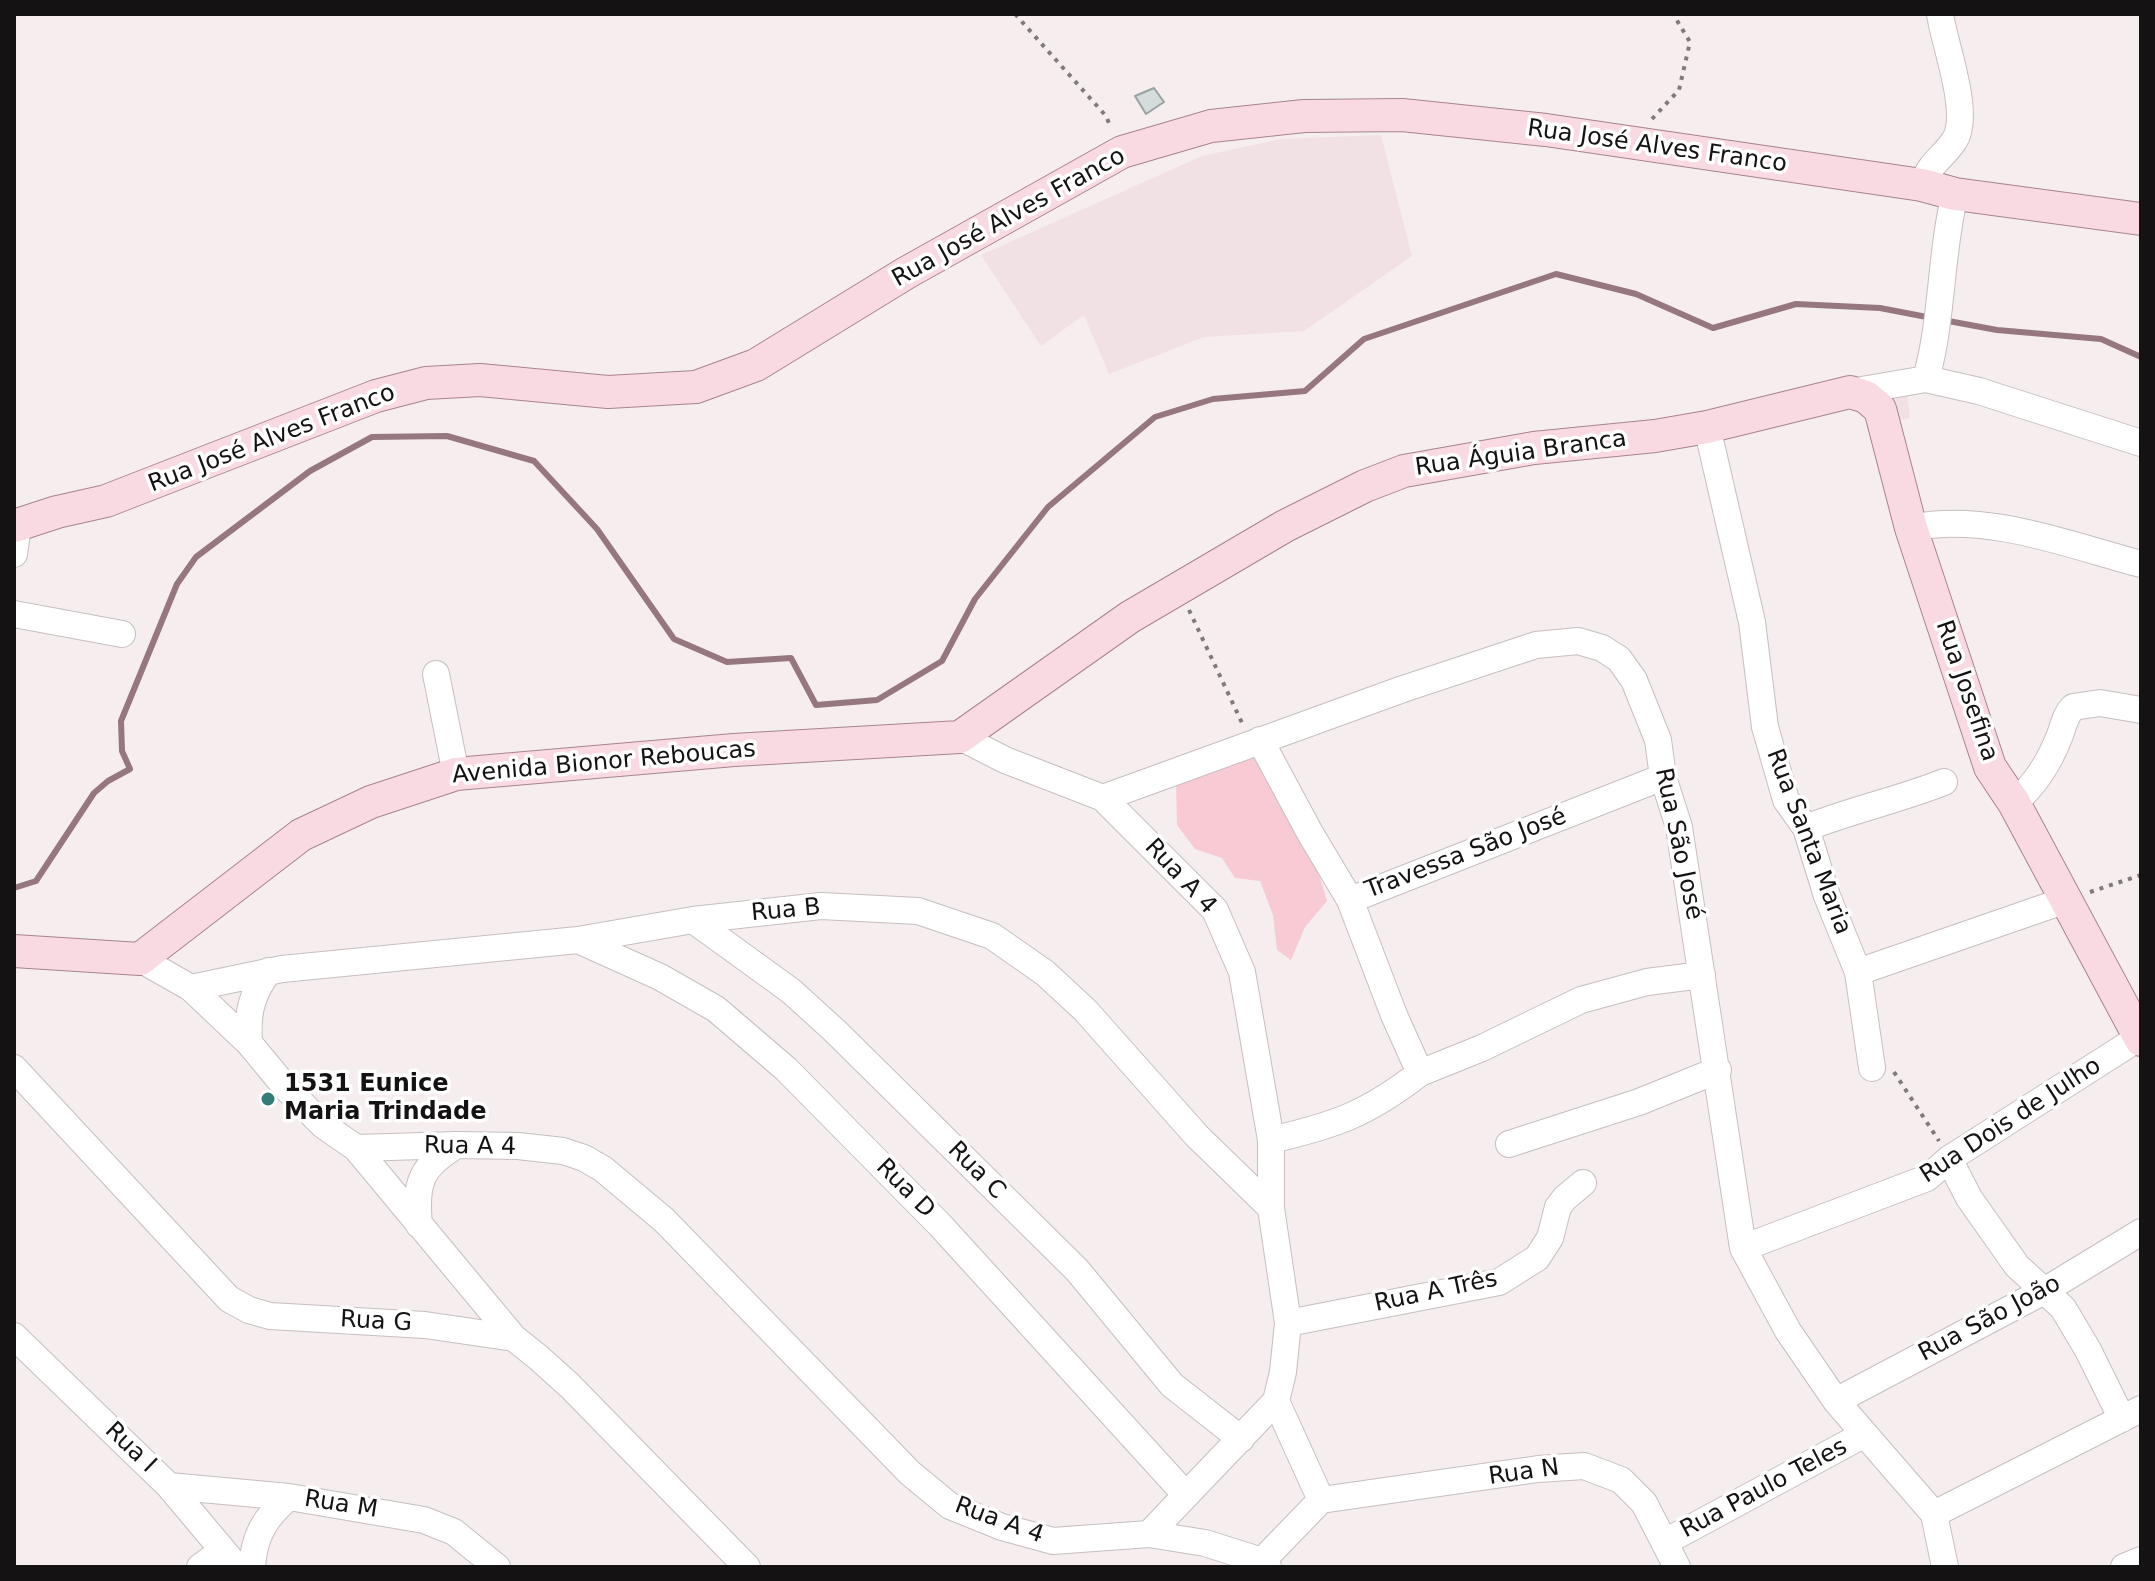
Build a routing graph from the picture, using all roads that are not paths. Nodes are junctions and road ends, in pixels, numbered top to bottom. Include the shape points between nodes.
1 (1940, 14) edge
2 (1922, 185) junction
3 (1955, 194) junction
4 (2141, 219) edge
5 (1926, 379) junction
6 (1850, 392) junction
7 (1707, 427) junction
8 (2141, 443) edge
9 (1911, 528) junction
10 (15, 535) edge
11 (2141, 564) edge
12 (14, 614) edge
13 (122, 634) dead end
14 (436, 674) dead end
15 (2141, 710) edge
16 (960, 737) junction
17 (1256, 742) junction
18 (456, 774) junction
19 (1663, 777) junction
20 (1944, 782) dead end
21 (1103, 798) junction
22 (2014, 803) junction
23 (1806, 828) junction
24 (1350, 900) junction
25 (2066, 900) junction
26 (693, 920) junction
27 (578, 940) junction
28 (14, 951) edge
29 (140, 959) junction
30 (269, 971) junction
31 (1858, 972) junction
32 (1702, 975) junction
33 (191, 988) junction
34 (2140, 1038) edge
35 (249, 1043) junction
36 (14, 1068) edge
37 (1872, 1068) road end
38 (1718, 1070) junction
39 (1420, 1073) junction
40 (1271, 1140) junction
41 (348, 1142) junction
42 (1509, 1144) dead end
43 (457, 1145) junction
44 (1944, 1150) junction
45 (1583, 1183) dead end
46 (1271, 1208) junction
47 (419, 1225) junction
48 (2141, 1232) edge
49 (1743, 1248) junction
50 (2044, 1291) junction
51 (1288, 1323) junction
52 (14, 1336) edge
53 (514, 1338) junction
54 (1276, 1401) junction
55 (1836, 1401) junction
56 (2132, 1414) edge
57 (1863, 1435) junction
58 (1241, 1439) junction
59 (169, 1486) junction
60 (1186, 1495) junction
61 (289, 1497) junction
62 (1321, 1500) junction
63 (1934, 1514) junction
64 (1149, 1534) junction
65 (1665, 1542) junction
66 (230, 1559) edge
67 (2141, 1560) edge
68 (1265, 1564) edge
69 (200, 1567) edge
70 (252, 1567) edge
71 (497, 1567) edge
72 (747, 1567) edge
73 (1677, 1567) edge
74 (1945, 1567) edge
75 (2124, 1567) edge

1 - 2 street via 1960,107 1956,139 1929,167
2 - 3 main road, Rua José Alves Franco
2 - 10 main road, Rua José Alves Franco via 1546,130 1402,115 1211,126 1122,152 756,365 696,387 608,392 480,380 426,383 376,396 106,501 57,512
3 - 4 main road, Rua José Alves Franco
3 - 5 street
5 - 6 street, Rua Águia Branca
5 - 8 street, Rua Águia Branca
6 - 7 main road, Rua Águia Branca
6 - 9 main road, Rua Josefina via 1880,409
7 - 16 main road, Rua Águia Branca via 1534,448 1404,471 1365,486 1285,526 1130,617
7 - 23 street, Rua Santa Maria via 1752,622 1765,727 1786,800
9 - 11 street via 1934,523 1986,526
9 - 22 main road, Rua Josefina via 1990,767
12 - 13 street
14 - 18 street
15 - 22 street via 2100,703 2073,707 2039,776
16 - 18 main road, Avenida Bionor Reboucas
16 - 21 street
17 - 19 street, Rua São José via 1536,645 1578,641 1619,659 1634,680 1658,740
17 - 21 street, Rua São José
17 - 24 street, Travessa São José
18 - 29 main road, Avenida Bionor Reboucas via 371,802 301,835
19 - 24 street, Travessa São José
19 - 32 street, Rua São José via 1679,827
20 - 23 street
21 - 40 street, Rua A 4 via 1215,910 1242,972
22 - 25 main road, Rua Josefina
23 - 31 street, Rua Santa Maria
24 - 39 street
25 - 31 street
25 - 34 main road, Rua Josefina
26 - 27 street, Rua B
26 - 46 street, Rua B via 821,906 865,907 918,911 992,936 1045,973 1085,1010 1197,1136
26 - 58 street, Rua C via 791,991 835,1031 1077,1270 1172,1385
27 - 30 street, Rua B
27 - 60 street, Rua D via 716,1009 786,1069 940,1225
28 - 29 main road
29 - 33 street
30 - 33 street, Rua B
30 - 35 street via 250,1002
31 - 37 street, Rua Santa Maria
32 - 38 street, Rua São José
32 - 39 street via 1647,982 1581,1000
33 - 35 street
34 - 44 street, Rua Dois de Julho
35 - 41 street via 287,1089
36 - 53 street, Rua G via 207,1278 249,1310
38 - 42 street
38 - 49 street, Rua São José
39 - 40 street via 1356,1116
40 - 46 street, Rua A 4
41 - 43 street, Rua A 4
41 - 47 street
43 - 47 street via 433,1159 421,1180
43 - 64 street, Rua A 4 via 563,1151 603,1169 664,1220 910,1473 950,1506 1053,1541
44 - 49 street, Rua Dois de Julho via 1927,1178
44 - 50 street via 1995,1236
45 - 51 street, Rua A Três via 1558,1207 1550,1238 1537,1258 1499,1282
46 - 51 street, Rua A 4
47 - 53 street
48 - 50 street, Rua São João
49 - 55 street, Rua São José via 1788,1331
50 - 55 street, Rua São João
50 - 56 street via 2063,1308
51 - 54 street, Rua A 4
52 - 59 street, Rua I
53 - 72 street via 570,1386
54 - 58 street
54 - 62 street
55 - 57 street, Rua São José
56 - 63 street
57 - 63 street, Rua São José
57 - 65 street, Rua Paulo Teles
58 - 60 street
59 - 61 street, Rua M
59 - 66 street, Rua I
60 - 64 street
61 - 70 street via 259,1531
61 - 71 street, Rua M via 424,1520 454,1532
62 - 65 street, Rua N via 1584,1466 1621,1480 1644,1503
62 - 68 street
63 - 74 street
64 - 68 street, Rua A 4 via 1205,1543
65 - 73 street, Rua N
66 - 69 street
67 - 75 street

